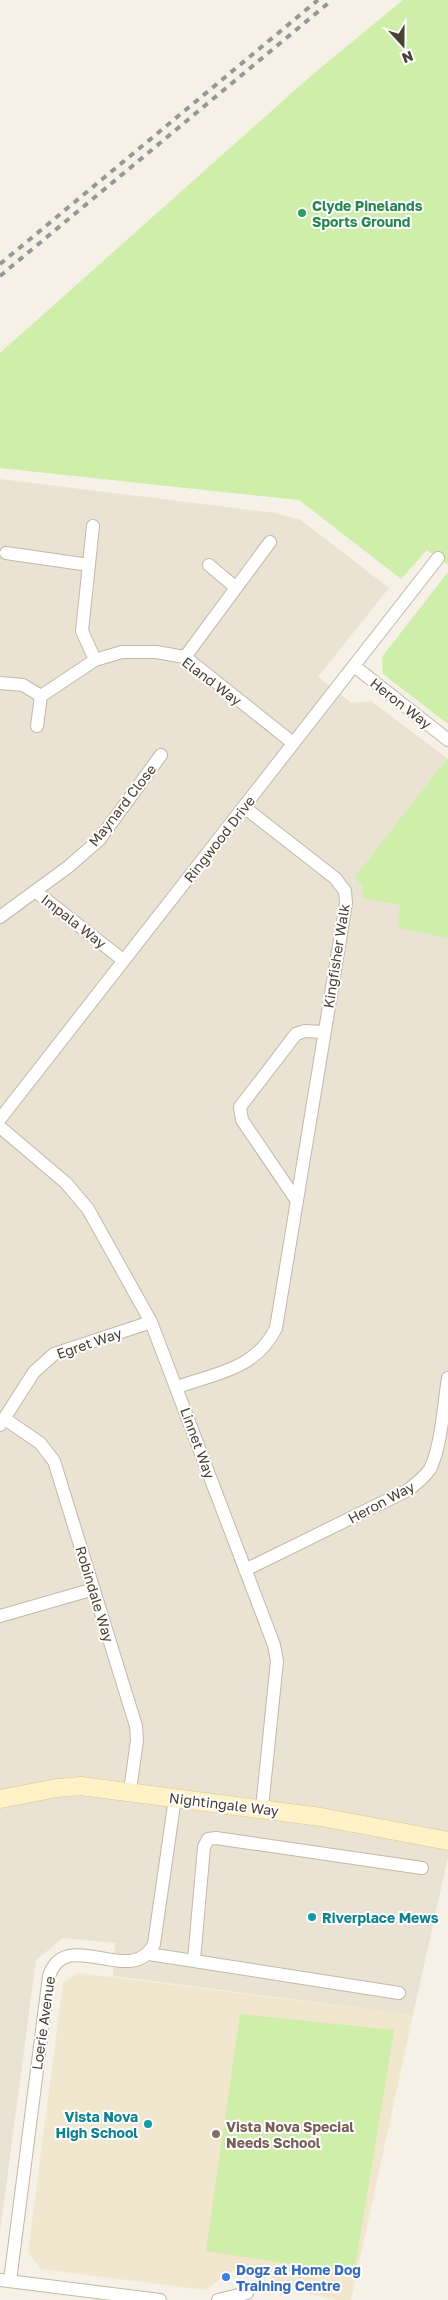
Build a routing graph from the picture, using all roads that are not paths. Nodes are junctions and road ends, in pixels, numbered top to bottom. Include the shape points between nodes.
1 (94, 526) dead end
2 (270, 542) dead end
3 (6, 553) dead end
4 (438, 558) dead end
5 (89, 565) junction
6 (209, 565) dead end
7 (235, 587) junction
8 (185, 658) junction
9 (95, 660) junction
10 (354, 666) junction
11 (0, 683) edge
12 (41, 696) junction
13 (37, 726) dead end
14 (448, 740) edge
15 (292, 744) junction
16 (161, 755) dead end
17 (244, 807) junction
18 (35, 891) junction
19 (0, 917) edge
20 (123, 960) junction
21 (323, 1032) junction
22 (0, 1119) edge
23 (0, 1127) edge
24 (297, 1201) junction
25 (151, 1322) junction
26 (448, 1378) edge
27 (177, 1387) junction
28 (2, 1422) edge
29 (245, 1570) junction
30 (94, 1589) junction
31 (0, 1616) edge
32 (130, 1792) junction
33 (175, 1798) junction
34 (0, 1799) edge
35 (262, 1808) junction
36 (448, 1841) edge
37 (422, 1868) dead end
38 (149, 1954) junction
39 (194, 1960) junction
40 (399, 1993) dead end
41 (5, 2281) edge
42 (248, 2293) dead end
43 (160, 2300) edge
44 (218, 2300) edge

1 - 5 street
2 - 7 street
3 - 5 street
4 - 10 street, Ringwood Drive
5 - 9 street via 82,631
6 - 7 street
7 - 8 street
8 - 9 street, Eland Way via 156,652 122,652
8 - 15 street, Eland Way
9 - 12 street, Eland Way
10 - 14 street, Heron Way
10 - 15 street, Ringwood Drive
11 - 12 street via 23,685
12 - 13 street
15 - 17 street, Ringwood Drive
16 - 18 street, Maynard Close via 99,840
17 - 20 street, Ringwood Drive
17 - 21 street, Kingfisher Walk via 335,878 344,891 344,919
18 - 19 street, Impala Way
18 - 20 street, Impala Way
20 - 22 street, Ringwood Drive
21 - 24 street, Kingfisher Walk
21 - 24 street via 296,1034 240,1107 242,1120
23 - 25 street, Linnet Way via 66,1183 88,1209
24 - 27 street, Kingfisher Walk via 276,1328 268,1344 242,1365
25 - 27 street, Linnet Way
25 - 28 street, Egret Way via 54,1354 34,1372
26 - 29 street, Heron Way via 436,1450 431,1467 421,1481
27 - 29 street, Linnet Way
28 - 30 street, Robindale Way via 40,1443 54,1462
29 - 35 street, Linnet Way via 277,1661
30 - 31 street
30 - 32 street, Robindale Way via 136,1726
32 - 33 street, Nightingale Way
32 - 34 street, Nightingale Way via 71,1786
33 - 35 street, Nightingale Way
33 - 38 street via 154,1944
35 - 36 street, Nightingale Way
37 - 39 street via 216,1838 208,1840 204,1847
38 - 39 street
38 - 41 street, Loerie Avenue via 139,1961 73,1955 61,1957 52,1965
39 - 40 street
41 - 43 street
42 - 44 street

